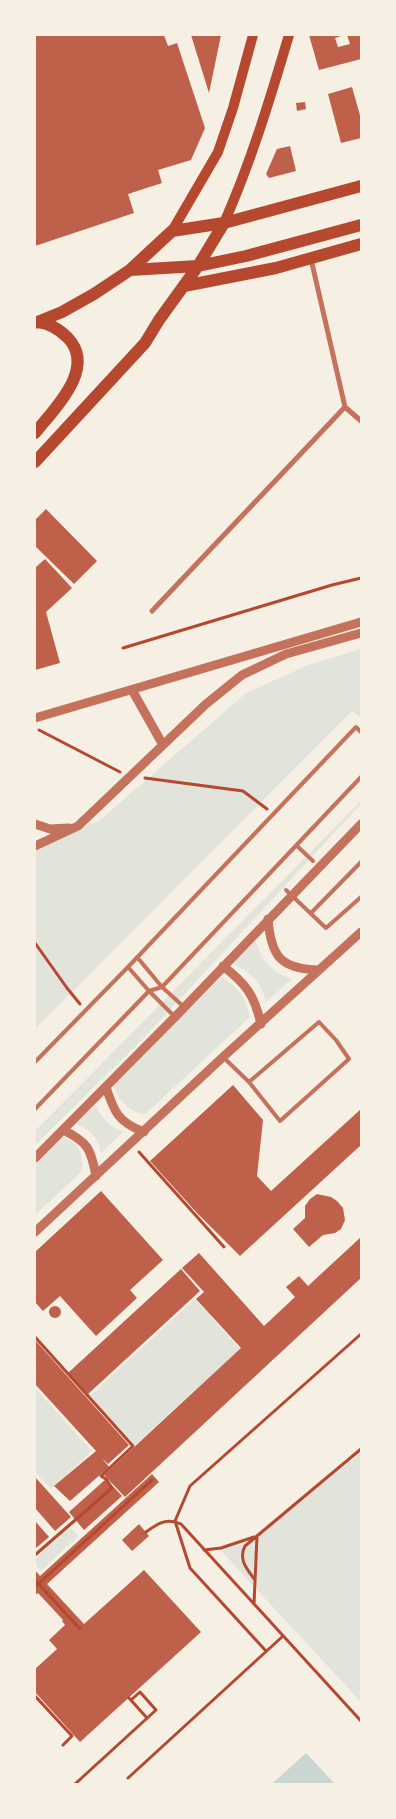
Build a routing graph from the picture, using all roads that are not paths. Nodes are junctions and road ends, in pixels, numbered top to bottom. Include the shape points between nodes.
1 (253, 35) edge
2 (289, 35) edge
3 (361, 186) edge
4 (224, 223) junction
5 (361, 225) edge
6 (172, 231) junction
7 (361, 244) edge
8 (311, 258) junction
9 (198, 266) junction
10 (130, 270) junction
11 (184, 286) junction
12 (36, 322) edge
13 (346, 406) junction
14 (361, 421) edge
15 (35, 433) edge
16 (35, 462) edge
17 (152, 611) dead end
18 (361, 622) edge
19 (361, 633) edge
20 (132, 690) junction
21 (35, 718) edge
22 (361, 732) edge
23 (163, 745) junction
24 (361, 777) edge
25 (35, 824) edge
26 (361, 824) edge
27 (78, 826) junction
28 (296, 845) junction
29 (35, 846) edge
30 (313, 861) dead end
31 (361, 862) edge
32 (289, 892) junction
33 (361, 897) edge
34 (311, 913) junction
35 (268, 919) junction
36 (361, 932) edge
37 (137, 957) junction
38 (223, 966) junction
39 (128, 967) junction
40 (319, 970) junction
41 (162, 987) junction
42 (149, 991) junction
43 (184, 1007) junction
44 (175, 1017) junction
45 (261, 1024) junction
46 (224, 1057) junction
47 (35, 1062) edge
48 (249, 1082) junction
49 (106, 1087) junction
50 (35, 1110) edge
51 (63, 1130) junction
52 (144, 1132) junction
53 (35, 1158) edge
54 (96, 1176) junction
55 (35, 1232) edge

1 - 6 main road via 234,108 218,152
2 - 4 main road via 244,176
3 - 4 main road
4 - 6 main road
4 - 9 main road
5 - 9 main road
6 - 10 main road
7 - 8 main road
8 - 11 main road
8 - 13 street
9 - 10 main road
9 - 11 main road
10 - 12 main road via 62,312
11 - 16 main road via 145,343
12 - 15 main road via 52,326 67,337 74,347 77,364 65,397
13 - 14 street
13 - 17 street
18 - 20 street
19 - 23 street via 286,654 242,676 206,704
20 - 21 street
20 - 23 street
22 - 37 lane via 356,727
23 - 27 street
24 - 28 lane
25 - 27 street via 59,829
26 - 32 street
27 - 29 street
28 - 30 lane
28 - 41 lane
31 - 34 lane
32 - 34 lane
32 - 35 street
33 - 34 lane via 326,928
35 - 38 street
35 - 40 street via 270,940 280,960 290,966
36 - 40 street
37 - 39 lane
37 - 41 lane
38 - 43 street
38 - 45 street via 242,981 258,1008
39 - 42 lane
39 - 47 lane
40 - 45 street
41 - 42 lane
41 - 43 lane
42 - 44 lane
42 - 50 lane
43 - 44 street
44 - 49 street
45 - 46 street
46 - 48 lane
46 - 52 street
48 - 48 lane via 280,1121 349,1059 319,1022
49 - 51 street
49 - 52 street via 112,1108 119,1118
51 - 53 street
51 - 54 street via 80,1138 88,1147
52 - 54 street
54 - 55 street

